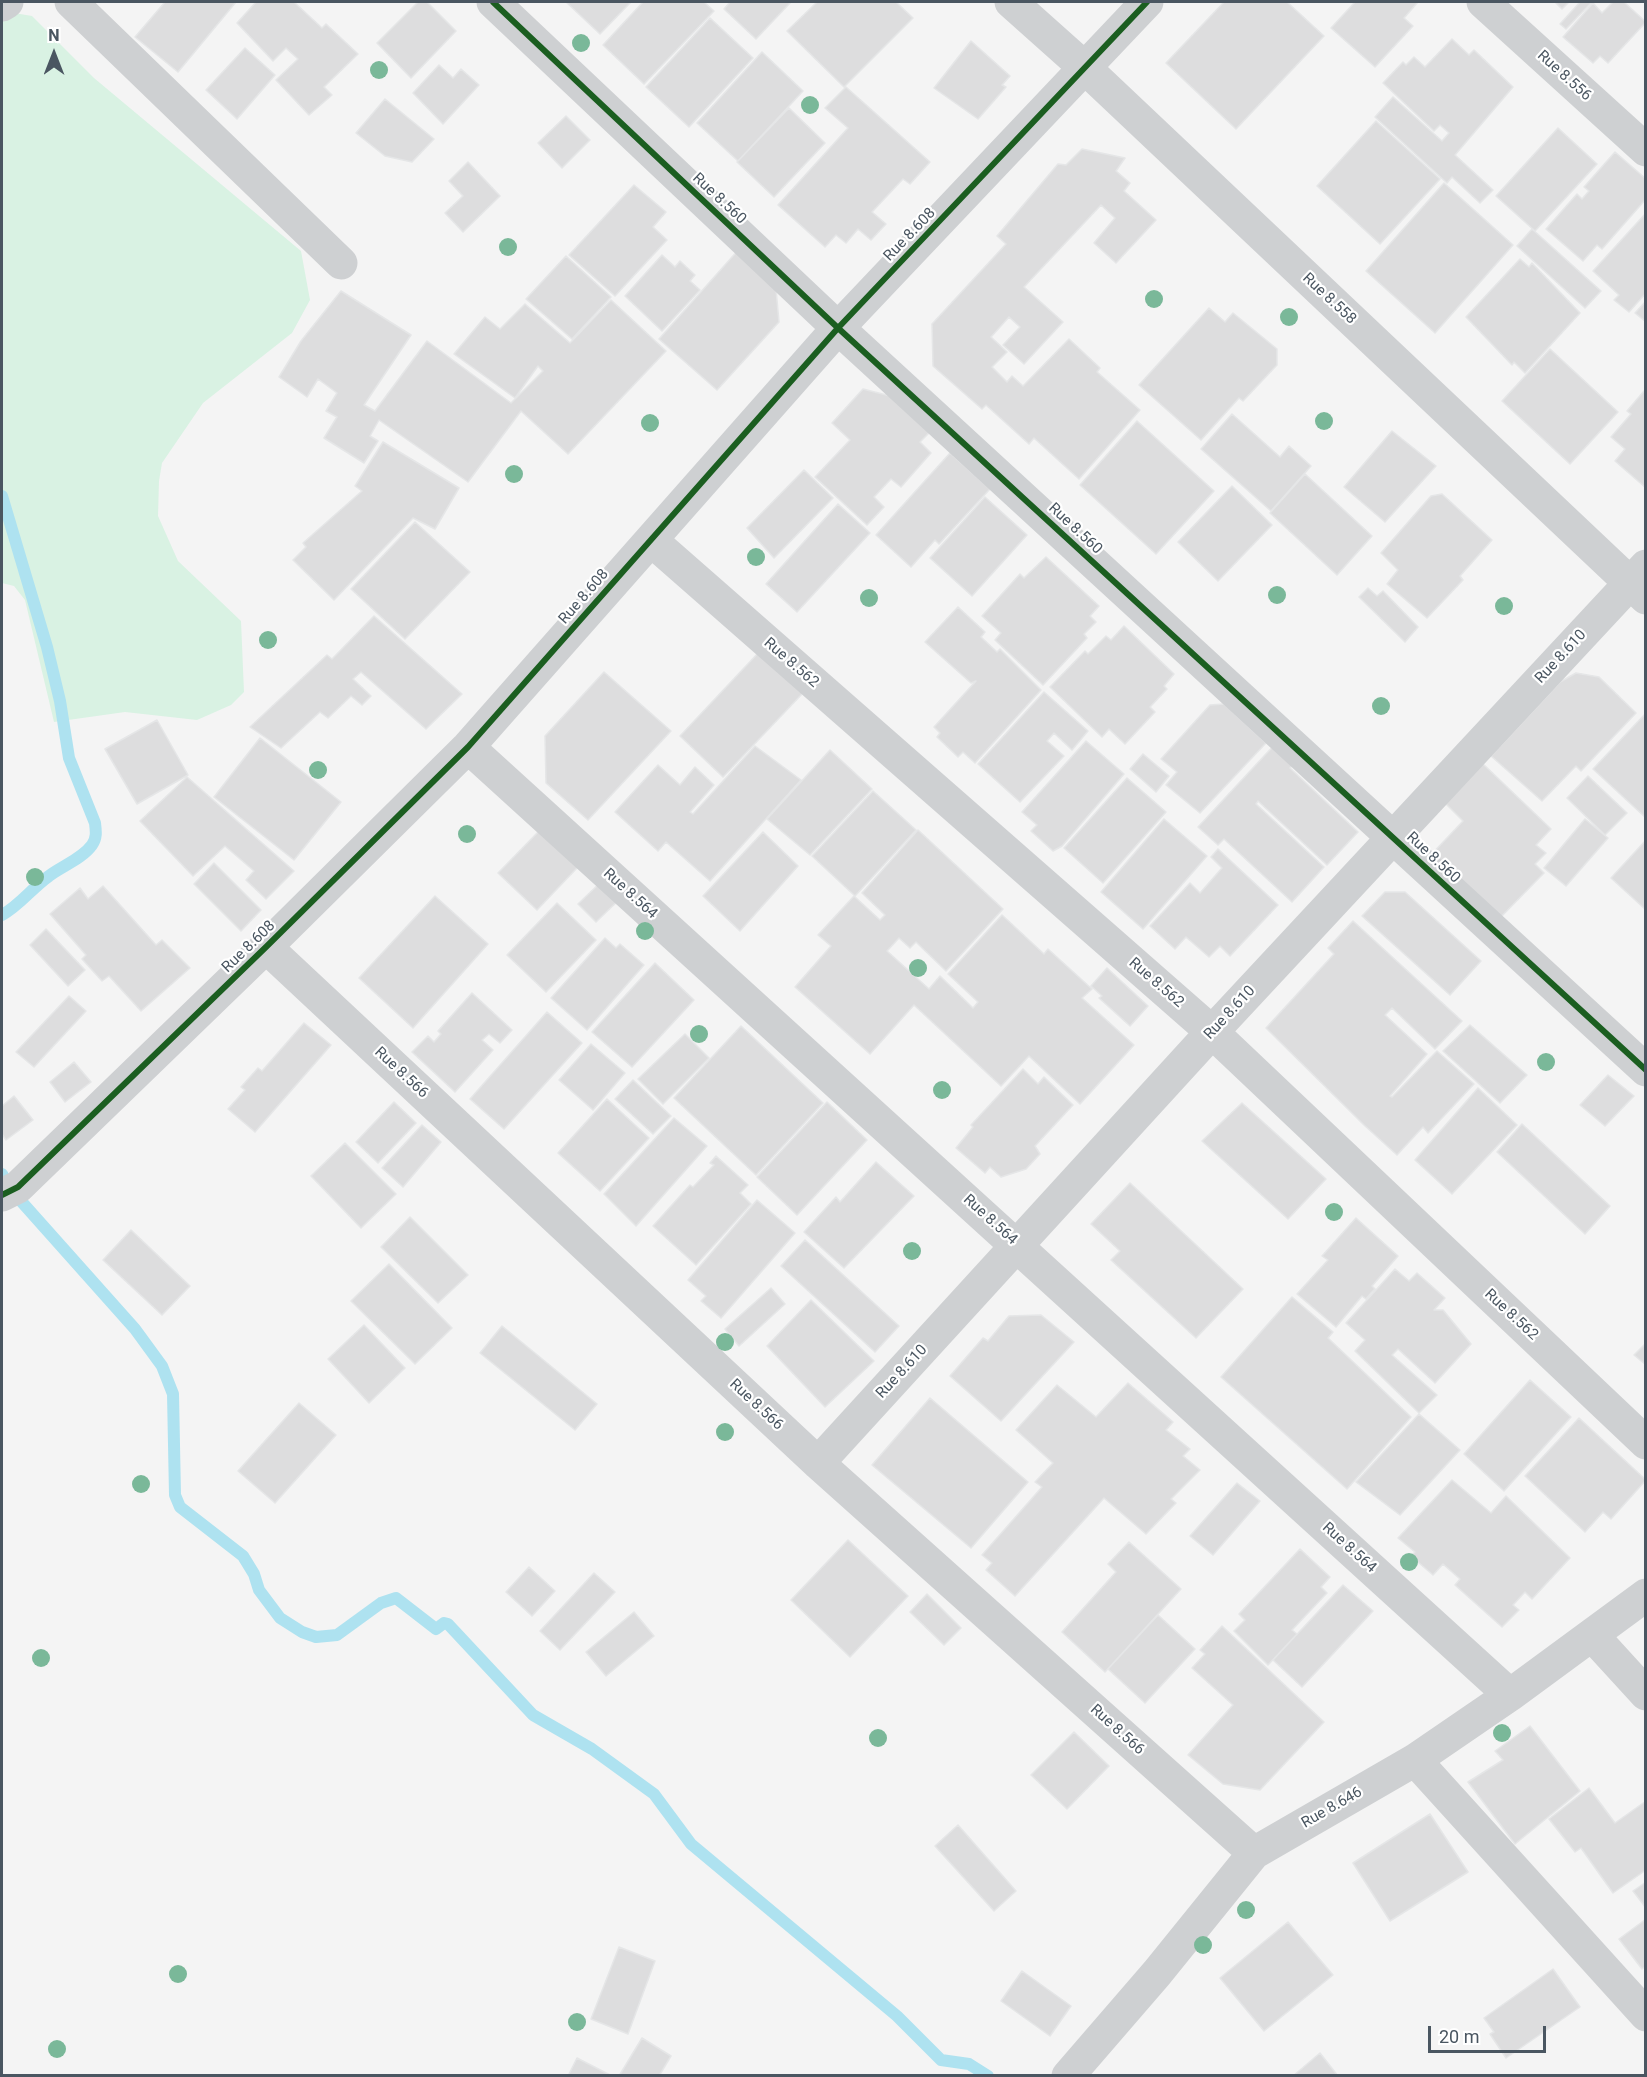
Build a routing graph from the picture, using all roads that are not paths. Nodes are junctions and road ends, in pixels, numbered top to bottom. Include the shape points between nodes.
1 (6, 2) edge
2 (71, 2) edge
3 (493, 2) edge
4 (1011, 2) edge
5 (1147, 2) edge
6 (1483, 2) edge
7 (2, 5) edge
8 (1085, 68) junction
9 (1646, 150) edge
10 (341, 263) dead end
11 (838, 328) junction
12 (651, 540) junction
13 (1640, 583) edge
14 (468, 747) junction
15 (1392, 837) junction
16 (266, 947) junction
17 (1212, 1032) junction
18 (1646, 1070) edge
19 (10, 1191) edge
20 (1018, 1246) junction
21 (1646, 1443) edge
22 (818, 1463) junction
23 (1646, 1595) edge
24 (1592, 1635) junction
25 (1646, 1694) edge
26 (1510, 1695) junction
27 (1415, 1760) junction
28 (1254, 1853) junction
29 (1646, 2015) edge
30 (1068, 2076) edge

1 - 7 street
2 - 10 street
3 - 11 street, Rue 8.560
4 - 8 street, Rue 8.558
5 - 8 street, Rue 8.608
6 - 9 street, Rue 8.556
8 - 11 street, Rue 8.608
8 - 13 street, Rue 8.558
11 - 12 street, Rue 8.608
11 - 15 street, Rue 8.560
12 - 14 street, Rue 8.608
12 - 17 street, Rue 8.562
13 - 15 street, Rue 8.610
14 - 16 street, Rue 8.608
14 - 20 street, Rue 8.564
15 - 17 street, Rue 8.610
15 - 18 street, Rue 8.560
16 - 19 street, Rue 8.608
16 - 22 street, Rue 8.566
17 - 20 street, Rue 8.610
17 - 21 street, Rue 8.562
20 - 22 street, Rue 8.610
20 - 26 street, Rue 8.564
22 - 28 street, Rue 8.566
23 - 24 street, Rue 8.646
24 - 25 street
24 - 26 street, Rue 8.646
26 - 27 street, Rue 8.646
27 - 28 street, Rue 8.646
27 - 29 street
28 - 30 street, Rue 8.646

